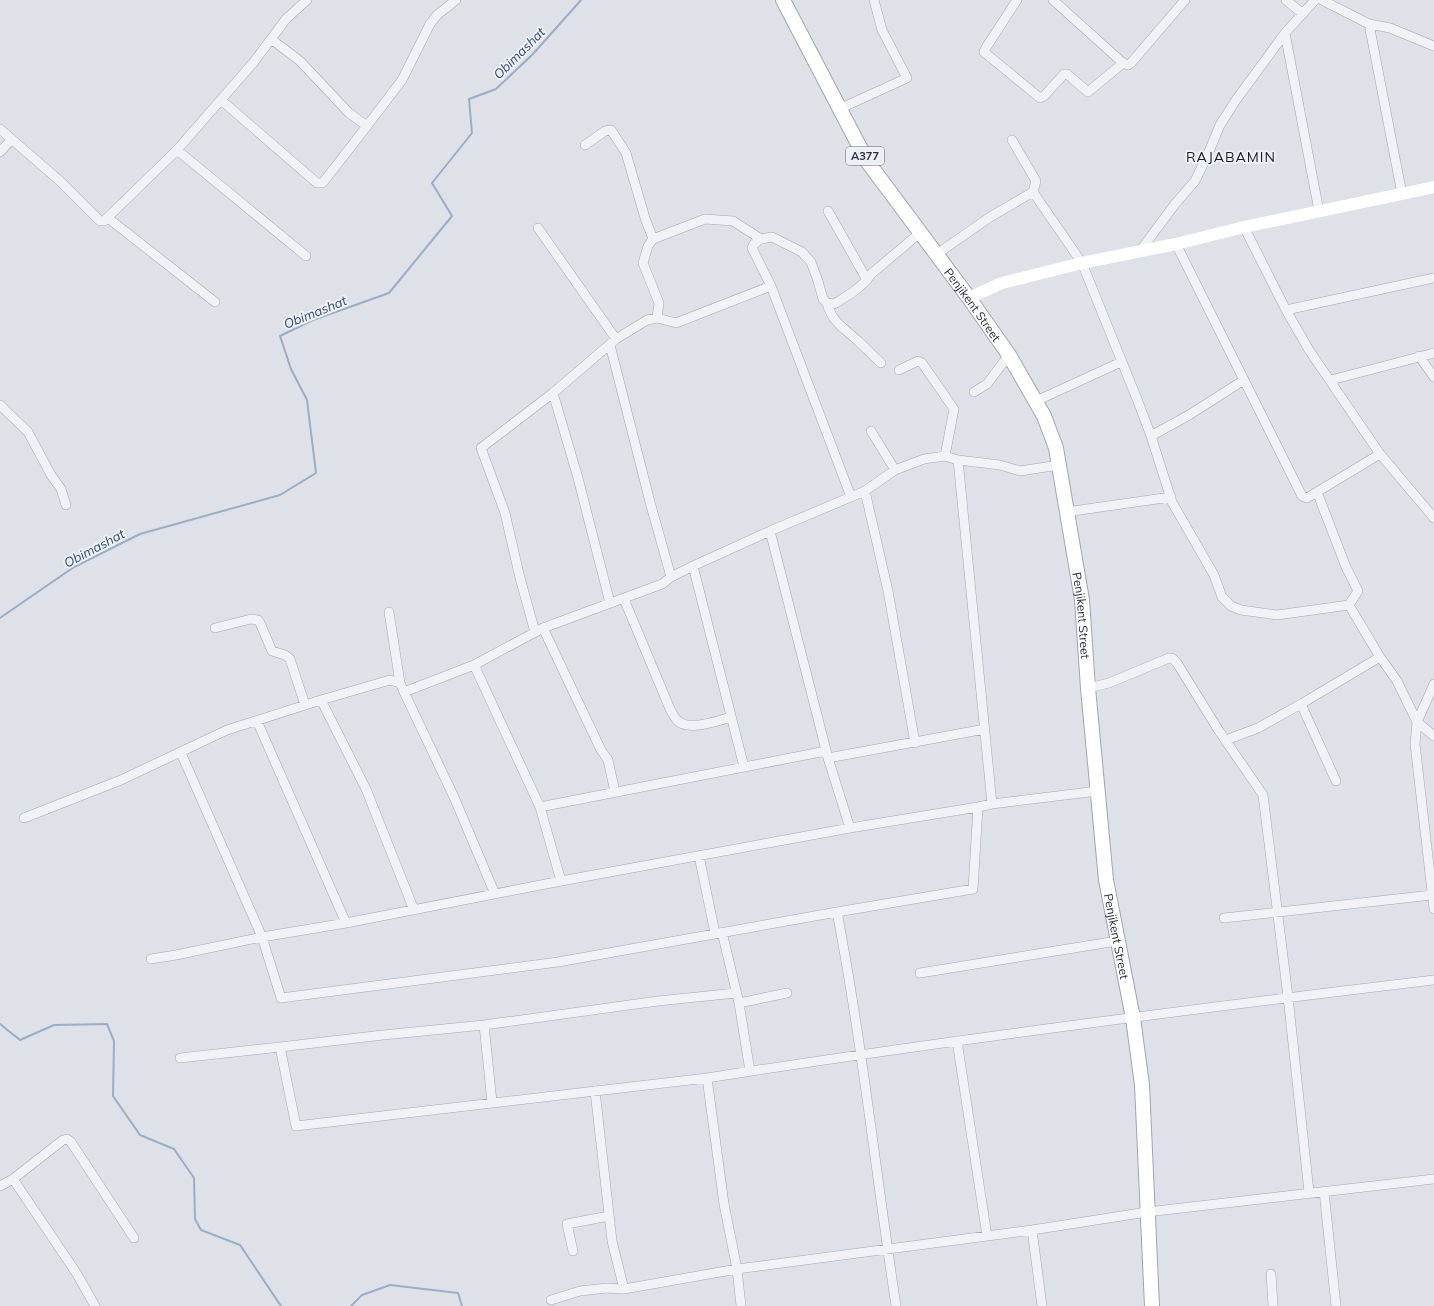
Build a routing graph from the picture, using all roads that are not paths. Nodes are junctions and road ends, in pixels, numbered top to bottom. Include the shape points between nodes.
1 (307, 0) edge
2 (456, 0) edge
3 (782, 0) edge
4 (874, 0) edge
5 (1017, 0) edge
6 (1053, 0) edge
7 (1286, 0) edge
8 (1315, 0) edge
9 (1322, 0) edge
10 (1180, 2) edge
11 (1303, 14) junction
12 (1369, 24) junction
13 (1285, 33) junction
14 (271, 39) junction
15 (1434, 46) edge
16 (1124, 62) junction
17 (221, 100) junction
18 (839, 109) junction
19 (367, 126) junction
20 (0, 129) edge
21 (11, 140) junction
22 (1012, 140) dead end
23 (585, 145) dead end
24 (177, 150) junction
25 (0, 152) edge
26 (1434, 187) edge
27 (1033, 192) junction
28 (1402, 194) junction
29 (828, 211) dead end
30 (1319, 211) junction
31 (108, 218) junction
32 (1244, 227) junction
33 (538, 228) dead end
34 (921, 232) junction
35 (653, 239) junction
36 (761, 239) junction
37 (1176, 244) junction
38 (1140, 251) junction
39 (937, 254) junction
40 (306, 256) dead end
41 (1082, 264) junction
42 (1434, 278) edge
43 (867, 280) junction
44 (771, 286) junction
45 (969, 298) junction
46 (216, 302) dead end
47 (827, 303) junction
48 (1286, 310) junction
49 (657, 318) junction
50 (613, 342) junction
51 (1434, 353) edge
52 (1009, 355) junction
53 (1418, 356) junction
54 (1121, 362) junction
55 (881, 363) dead end
56 (899, 370) dead end
57 (1434, 377) edge
58 (1244, 380) junction
59 (1330, 380) junction
60 (974, 392) dead end
61 (553, 393) junction
62 (1036, 401) junction
63 (0, 404) edge
64 (871, 431) dead end
65 (1151, 436) junction
66 (1380, 454) junction
67 (946, 456) junction
68 (958, 460) junction
69 (1059, 465) junction
70 (895, 470) junction
71 (866, 490) junction
72 (1317, 492) junction
73 (851, 497) junction
74 (1170, 497) junction
75 (66, 505) dead end
76 (1066, 512) junction
77 (1434, 518) edge
78 (770, 531) junction
79 (694, 566) junction
80 (671, 577) junction
81 (624, 598) junction
82 (610, 603) junction
83 (1349, 605) junction
84 (389, 612) dead end
85 (215, 628) dead end
86 (538, 630) junction
87 (1380, 657) junction
88 (474, 665) junction
89 (400, 683) junction
90 (1434, 684) edge
91 (1088, 688) junction
92 (404, 692) junction
93 (322, 700) junction
94 (1301, 704) junction
95 (305, 705) junction
96 (731, 717) junction
97 (257, 721) junction
98 (1417, 722) junction
99 (985, 729) junction
100 (1434, 736) edge
101 (1226, 740) junction
102 (915, 743) junction
103 (181, 753) junction
104 (828, 758) junction
105 (744, 767) junction
106 (1336, 781) dead end
107 (1098, 791) junction
108 (615, 792) junction
109 (992, 804) junction
110 (540, 807) junction
111 (978, 807) junction
112 (24, 818) dead end
113 (850, 828) junction
114 (699, 856) junction
115 (561, 881) junction
116 (495, 894) junction
117 (1432, 895) junction
118 (1434, 909) edge
119 (414, 910) junction
120 (837, 912) junction
121 (1278, 912) junction
122 (1224, 918) dead end
123 (346, 923) junction
124 (718, 933) junction
125 (262, 936) junction
126 (1117, 941) junction
127 (151, 959) dead end
128 (920, 973) dead end
129 (1434, 980) edge
130 (736, 993) junction
131 (787, 993) dead end
132 (1288, 997) junction
133 (739, 1003) junction
134 (1133, 1018) junction
135 (484, 1025) junction
136 (957, 1041) junction
137 (280, 1047) junction
138 (861, 1055) junction
139 (180, 1058) dead end
140 (749, 1071) junction
141 (707, 1078) junction
142 (595, 1091) junction
143 (492, 1102) junction
144 (14, 1179) junction
145 (1434, 1179) edge
146 (0, 1186) edge
147 (1324, 1191) junction
148 (1309, 1192) junction
149 (1148, 1212) junction
150 (609, 1216) junction
151 (1032, 1230) junction
152 (987, 1236) junction
153 (134, 1238) dead end
154 (887, 1248) junction
155 (573, 1251) dead end
156 (737, 1269) junction
157 (1271, 1274) dead end
158 (624, 1289) junction
159 (551, 1300) dead end
160 (94, 1306) edge
161 (741, 1306) edge
162 (896, 1306) edge
163 (1042, 1306) edge
164 (1152, 1306) edge
165 (1273, 1306) edge
166 (1336, 1306) edge

1 - 14 street via 286,19
2 - 19 street via 433,19 402,80
3 - 18 main road, Penjikent Street / A377
4 - 18 street via 882,30 907,78
5 - 16 street via 984,52 1040,98 1066,73 1088,92
6 - 16 street
7 - 11 street
8 - 11 street
9 - 12 street
10 - 16 street via 1136,59 1128,65
11 - 13 street
12 - 15 street via 1390,28
12 - 28 street
13 - 30 street
13 - 38 street via 1220,126 1195,181
14 - 17 street
14 - 19 street via 300,61 348,113
17 - 19 street via 317,183 325,180
17 - 24 street
18 - 34 main road, Penjikent Street / A377 via 867,161
20 - 21 street
21 - 25 street
21 - 31 street via 61,182 100,221
22 - 27 street via 1036,181
23 - 35 street via 605,131 611,130 614,134 626,153
24 - 31 street
24 - 40 street
26 - 28 main road
27 - 39 street via 990,217
27 - 41 street
28 - 30 main road
29 - 43 street
30 - 32 main road
31 - 46 street
32 - 37 main road
32 - 48 street
33 - 50 street
34 - 39 main road, Penjikent Street / A377
34 - 43 street
35 - 36 street via 706,219 733,221
35 - 49 street via 643,263 659,303
36 - 44 street via 752,248
36 - 47 street via 772,237 802,252 810,262 823,299
37 - 38 main road
37 - 58 street
38 - 41 main road
39 - 45 main road, Penjikent Street / A377
41 - 45 main road via 1002,283
41 - 54 street
42 - 48 street
43 - 47 street via 834,304
44 - 49 street via 676,323
44 - 73 street
45 - 52 main road, Penjikent Street
47 - 55 street via 838,324
48 - 59 street
49 - 50 street via 647,320
50 - 61 street
50 - 80 street via 650,502
51 - 53 street
52 - 60 street via 987,384
52 - 62 main road, Penjikent Street
53 - 57 street
53 - 59 street
54 - 62 street
54 - 65 street
56 - 67 street via 918,361 922,363 954,409
58 - 65 street
58 - 72 street via 1302,496 1307,498
59 - 66 street
61 - 82 street
61 - 86 street via 481,448 505,513 520,578
62 - 69 main road, Penjikent Street via 1051,433
63 - 75 street via 28,432 50,476 61,490
64 - 70 street
65 - 74 street
66 - 72 street
66 - 77 street
67 - 68 street
67 - 70 street via 924,459
68 - 69 street via 1000,465 1020,471
68 - 99 street
69 - 76 main road, Penjikent Street
70 - 71 street
71 - 73 street
71 - 102 street via 888,590
72 - 83 street via 1358,591
73 - 78 street
74 - 76 street
74 - 83 street via 1214,574 1222,597 1231,606 1241,610 1277,615
76 - 91 main road, Penjikent Street via 1082,600
78 - 79 street
78 - 104 street
79 - 80 street
79 - 96 street
80 - 81 street via 662,584
81 - 82 street
81 - 96 street via 677,721 694,725
82 - 86 street
83 - 87 street
84 - 89 street
85 - 95 street via 258,620 272,651 290,659
86 - 88 street
86 - 108 street via 608,760
87 - 94 street
87 - 98 street via 1397,681
88 - 92 street
88 - 110 street
89 - 92 street
89 - 93 street via 390,680
90 - 98 street
91 - 101 street via 1109,683 1172,658
91 - 107 main road, Penjikent Street
92 - 116 street via 454,797
93 - 95 street
93 - 119 street via 366,789
94 - 101 street via 1258,728
94 - 106 street
95 - 97 street
96 - 105 street
97 - 103 street via 227,730
97 - 123 street
98 - 100 street
98 - 117 street via 1415,744
99 - 102 street
99 - 109 street
101 - 121 street via 1263,795
102 - 104 street
103 - 112 street
103 - 125 street
104 - 105 street via 826,751
104 - 113 street
105 - 108 street
107 - 109 street
107 - 126 main road, Penjikent Street via 1106,880
108 - 110 street
109 - 111 street
110 - 115 street
111 - 113 street
111 - 120 street via 973,889
113 - 114 street
114 - 115 street
114 - 124 street
115 - 116 street
116 - 119 street
117 - 118 street
117 - 121 street
119 - 123 street
120 - 124 street
120 - 138 street
121 - 122 street
121 - 132 street
123 - 125 street
124 - 125 street via 558,962 280,998
124 - 130 street
125 - 127 street
126 - 128 street
126 - 134 main road, Penjikent Street
129 - 132 street
130 - 133 street
130 - 135 street
131 - 133 street
132 - 134 street
132 - 148 street
133 - 140 street
134 - 136 street
134 - 149 main road, Penjikent Street via 1142,1085
135 - 137 street
135 - 143 street
136 - 138 street
136 - 152 street
137 - 139 street
137 - 143 street via 296,1126
138 - 140 street
138 - 154 street
140 - 141 street
141 - 142 street
141 - 156 street via 724,1204
142 - 143 street
142 - 150 street
144 - 146 street
144 - 153 street via 67,1139
144 - 160 street via 77,1274
145 - 147 street
147 - 148 street
147 - 166 street
148 - 149 street
149 - 151 street
149 - 164 main road, Penjikent Street
150 - 155 street via 567,1224
150 - 158 street via 612,1241
151 - 152 street
151 - 163 street
152 - 154 street
154 - 156 street
154 - 162 street
156 - 158 street
156 - 161 street
157 - 165 street
158 - 159 street via 580,1291

